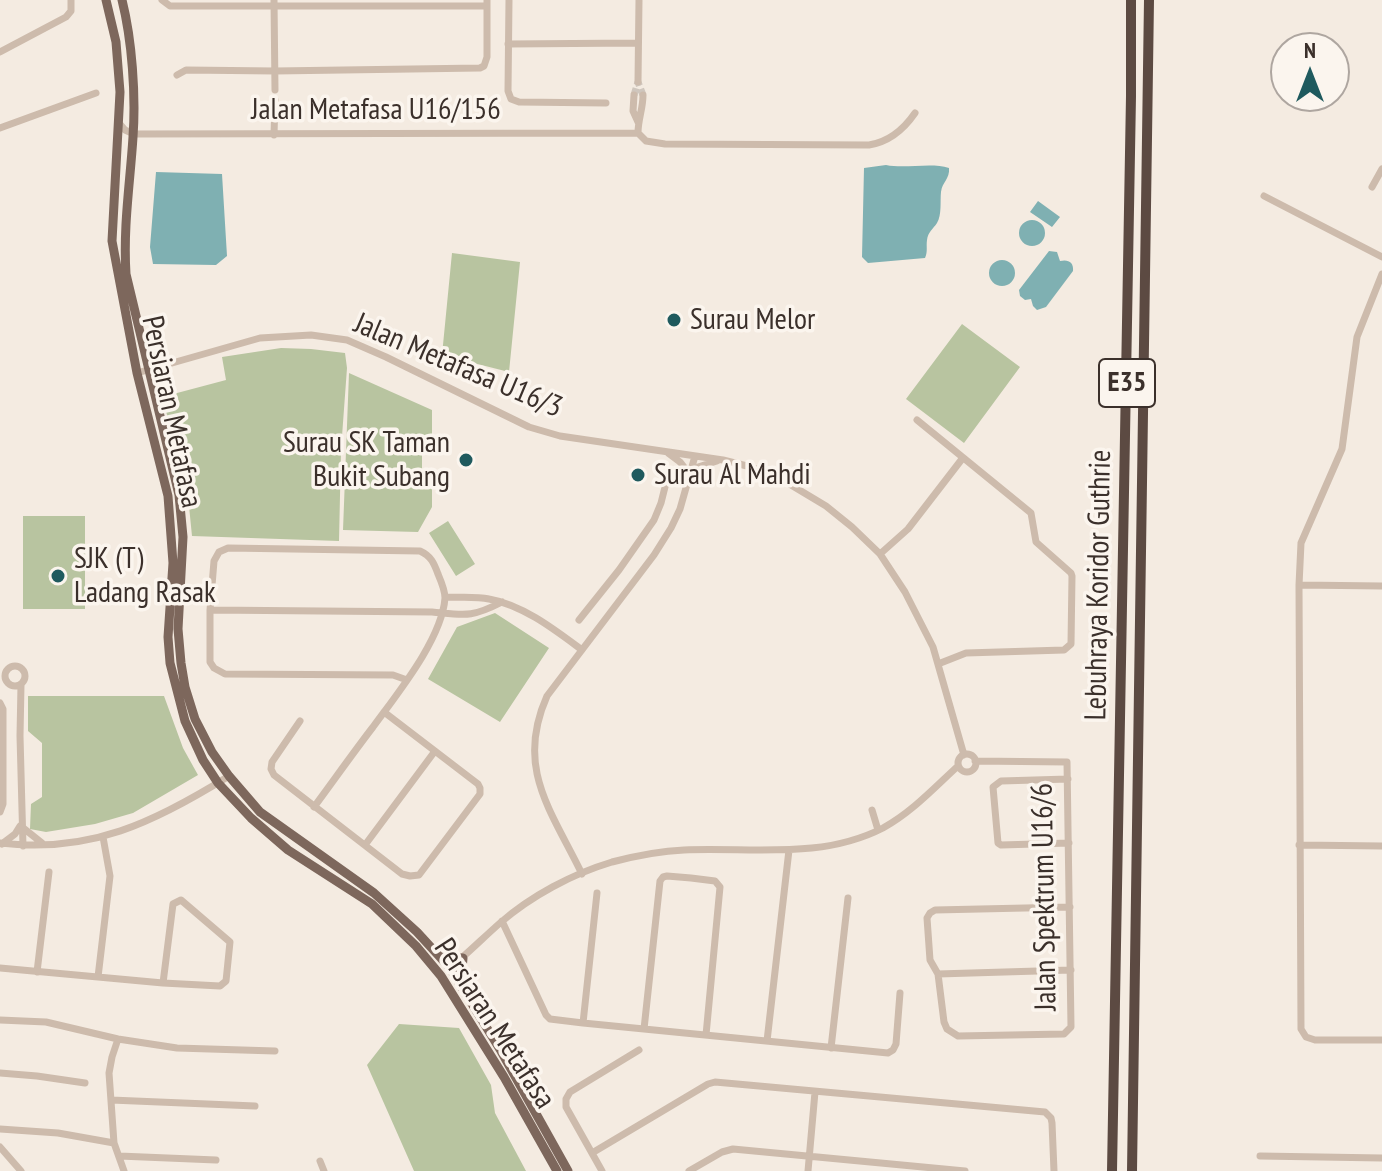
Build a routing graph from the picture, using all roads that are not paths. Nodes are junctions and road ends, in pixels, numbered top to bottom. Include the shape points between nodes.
1 (71, 0) edge
2 (106, 0) edge
3 (122, 0) edge
4 (162, 0) edge
5 (509, 0) edge
6 (639, 0) edge
7 (1131, 0) edge
8 (1149, 0) edge
9 (274, 3) edge
10 (487, 3) edge
11 (638, 43) junction
12 (508, 44) junction
13 (0, 52) edge
14 (275, 71) junction
15 (177, 75) dead end
16 (638, 82) dead end
17 (275, 90) dead end
18 (96, 93) dead end
19 (638, 95) dead end
20 (275, 100) dead end
21 (606, 103) dead end
22 (915, 113) dead end
23 (119, 123) junction
24 (0, 128) edge
25 (638, 133) junction
26 (134, 134) junction
27 (274, 135) junction
28 (118, 143) junction
29 (1382, 169) edge
30 (1372, 187) dead end
31 (1264, 196) dead end
32 (1382, 257) edge
33 (1382, 274) edge
34 (150, 369) junction
35 (137, 373) junction
36 (917, 420) dead end
37 (666, 452) junction
38 (695, 456) junction
39 (962, 459) junction
40 (719, 460) junction
41 (669, 471) dead end
42 (690, 475) junction
43 (661, 503) junction
44 (680, 509) junction
45 (880, 554) junction
46 (619, 570) junction
47 (634, 582) junction
48 (1299, 585) junction
49 (1382, 586) edge
50 (445, 597) junction
51 (464, 598) junction
52 (597, 598) junction
53 (502, 602) junction
54 (210, 610) junction
55 (612, 610) junction
56 (441, 613) junction
57 (465, 616) junction
58 (599, 627) junction
59 (582, 650) junction
60 (938, 664) junction
61 (2, 677) edge
62 (407, 680) junction
63 (21, 685) junction
64 (0, 703) edge
65 (384, 712) junction
66 (300, 721) dead end
67 (435, 751) junction
68 (964, 755) junction
69 (975, 761) junction
70 (958, 766) junction
71 (229, 776) junction
72 (1068, 779) junction
73 (218, 783) junction
74 (314, 807) junction
75 (872, 810) dead end
76 (0, 812) edge
77 (22, 825) junction
78 (878, 830) junction
79 (103, 837) junction
80 (1069, 843) junction
81 (1, 844) edge
82 (44, 845) junction
83 (365, 845) junction
84 (1299, 845) junction
85 (23, 846) junction
86 (1382, 846) edge
87 (789, 850) junction
88 (49, 872) dead end
89 (582, 874) junction
90 (597, 893) dead end
91 (848, 898) dead end
92 (1070, 907) junction
93 (502, 921) junction
94 (440, 957) junction
95 (463, 958) junction
96 (0, 968) edge
97 (450, 968) junction
98 (1071, 970) junction
99 (37, 972) junction
100 (938, 974) junction
101 (98, 977) junction
102 (163, 983) junction
103 (461, 986) junction
104 (449, 988) junction
105 (900, 993) dead end
106 (0, 1020) edge
107 (583, 1023) junction
108 (644, 1029) junction
109 (706, 1035) junction
110 (118, 1039) junction
111 (1382, 1040) edge
112 (767, 1041) junction
113 (831, 1048) junction
114 (639, 1050) dead end
115 (275, 1051) dead end
116 (0, 1073) edge
117 (85, 1083) dead end
118 (815, 1092) junction
119 (111, 1100) junction
120 (255, 1106) dead end
121 (0, 1129) edge
122 (114, 1143) junction
123 (0, 1147) edge
124 (592, 1153) junction
125 (119, 1156) junction
126 (810, 1156) junction
127 (1260, 1156) dead end
128 (1382, 1158) edge
129 (216, 1160) dead end
130 (320, 1161) dead end
131 (21, 1171) edge
132 (124, 1171) edge
133 (324, 1171) edge
134 (557, 1171) edge
135 (568, 1171) edge
136 (602, 1171) edge
137 (689, 1171) edge
138 (808, 1171) edge
139 (965, 1171) edge
140 (1054, 1171) edge
141 (1112, 1171) edge
142 (1132, 1171) edge

1 - 13 street via 66,17
2 - 23 main road, Persiaran Metafasa via 116,42
3 - 26 main road, Persiaran Metafasa
4 - 9 street via 170,6
5 - 12 street
6 - 11 street
7 - 141 highway, Lebuhraya Koridor Guthrie / E35
8 - 142 highway, Lebuhraya Koridor Guthrie / E35
9 - 10 street
9 - 14 street
10 - 14 street via 487,57 484,66 474,70
11 - 12 street
11 - 16 street
12 - 21 street via 511,99
14 - 15 street via 186,70
14 - 17 street
18 - 24 street
19 - 25 street via 633,111
20 - 27 street
22 - 25 street, Jalan Metafasa U16/156 via 890,138 869,145 665,144 646,141
23 - 26 street
23 - 28 main road, Persiaran Metafasa
25 - 27 street, Jalan Metafasa U16/156
26 - 27 street, Jalan Metafasa U16/156
26 - 28 street
26 - 34 main road, Persiaran Metafasa via 126,274
28 - 35 main road, Persiaran Metafasa via 112,241
29 - 30 street
31 - 32 street
33 - 48 street via 1357,337 1342,449 1301,543
34 - 35 street, Jalan Metafasa U16/3
34 - 37 street, Jalan Metafasa U16/3 via 260,338 311,335 347,340 529,427
34 - 71 main road, Persiaran Metafasa via 179,495 183,537 178,629 185,687 195,719
35 - 73 main road, Persiaran Metafasa via 168,496 173,563 170,663 185,721
36 - 39 street
37 - 38 street, Jalan Metafasa U16/3
37 - 42 street
38 - 40 street, Jalan Metafasa U16/3
38 - 42 street
39 - 45 street via 908,529
39 - 60 street via 1031,513 1036,542 1071,573 1071,644 1064,650 966,653
40 - 42 street
40 - 45 street, Jalan Metafasa U16/3 via 786,482 826,506
41 - 43 street
42 - 44 street
43 - 44 street
43 - 46 street
44 - 47 street
45 - 60 street, Jalan Metafasa U16/3 via 905,592
46 - 47 street
46 - 52 street
47 - 55 street
48 - 49 street
48 - 84 street
50 - 51 street
50 - 54 street via 433,560 420,551 228,548 214,561
50 - 56 street
51 - 53 street
51 - 57 street
52 - 55 street
52 - 58 street via 581,617
53 - 57 street
53 - 59 street via 544,622
54 - 56 street
54 - 62 street via 210,662 225,674 393,675
55 - 58 street
56 - 57 street
56 - 62 street
58 - 59 street
59 - 89 street via 547,696 534,734 534,755 538,781
60 - 68 street, Jalan Metafasa U16/3
61 - 63 street via 11,686
61 - 63 street via 8,668 20,667 26,675
62 - 65 street
63 - 77 street
64 - 76 street
65 - 67 street
65 - 74 street
66 - 74 street via 271,769
67 - 83 street
67 - 83 street via 478,784 480,794 419,875 402,874
68 - 69 street
68 - 70 street
69 - 70 street via 969,772
69 - 72 street, Jalan Spektrum U16/6 via 1067,762
70 - 78 street via 907,813
71 - 73 street
71 - 94 main road, Persiaran Metafasa via 260,812 374,893
72 - 80 street, Jalan Spektrum U16/6
72 - 80 street via 1001,781 993,787 996,840 1001,845
73 - 79 street via 156,818
73 - 104 main road, Persiaran Metafasa via 288,850 372,904 416,946
74 - 83 street
75 - 78 street
77 - 81 street
77 - 82 street
77 - 85 street
78 - 87 street via 822,848
79 - 82 street
79 - 101 street via 110,876
80 - 92 street, Jalan Spektrum U16/6
81 - 85 street
82 - 85 street
84 - 86 street
84 - 111 street via 1301,1029 1315,1040
87 - 89 street via 663,851
87 - 112 street
88 - 99 street
89 - 93 street via 540,893
90 - 107 street
91 - 113 street
92 - 98 street, Jalan Spektrum U16/6
92 - 100 street via 935,910 927,918 930,960
93 - 95 street
93 - 107 street via 546,1015
94 - 95 main road
94 - 97 main road, Persiaran Metafasa
95 - 97 street
95 - 103 main road
96 - 99 street
97 - 103 main road, Persiaran Metafasa
97 - 104 main road
98 - 100 street
98 - 100 street, Jalan Spektrum U16/6 via 1071,1027 1064,1034 958,1036 944,1022
99 - 101 street
101 - 102 street
102 - 102 street via 220,986 226,981 230,942 181,900 173,904
103 - 135 main road, Persiaran Metafasa
104 - 134 main road, Persiaran Metafasa
105 - 113 street via 893,1050
106 - 110 street via 46,1022
107 - 108 street
108 - 109 street
108 - 109 street via 660,881 667,876 691,878 715,881 720,887
109 - 112 street
110 - 115 street via 177,1048
110 - 119 street via 109,1073
112 - 113 street
114 - 124 street via 566,1099
116 - 117 street
118 - 124 street via 712,1082
118 - 126 street
118 - 140 street via 1045,1112 1052,1123
119 - 120 street
119 - 122 street
121 - 122 street
122 - 125 street
123 - 131 street
124 - 136 street
125 - 129 street
125 - 132 street
126 - 137 street via 727,1149
126 - 138 street
126 - 139 street
127 - 128 street
130 - 133 street

